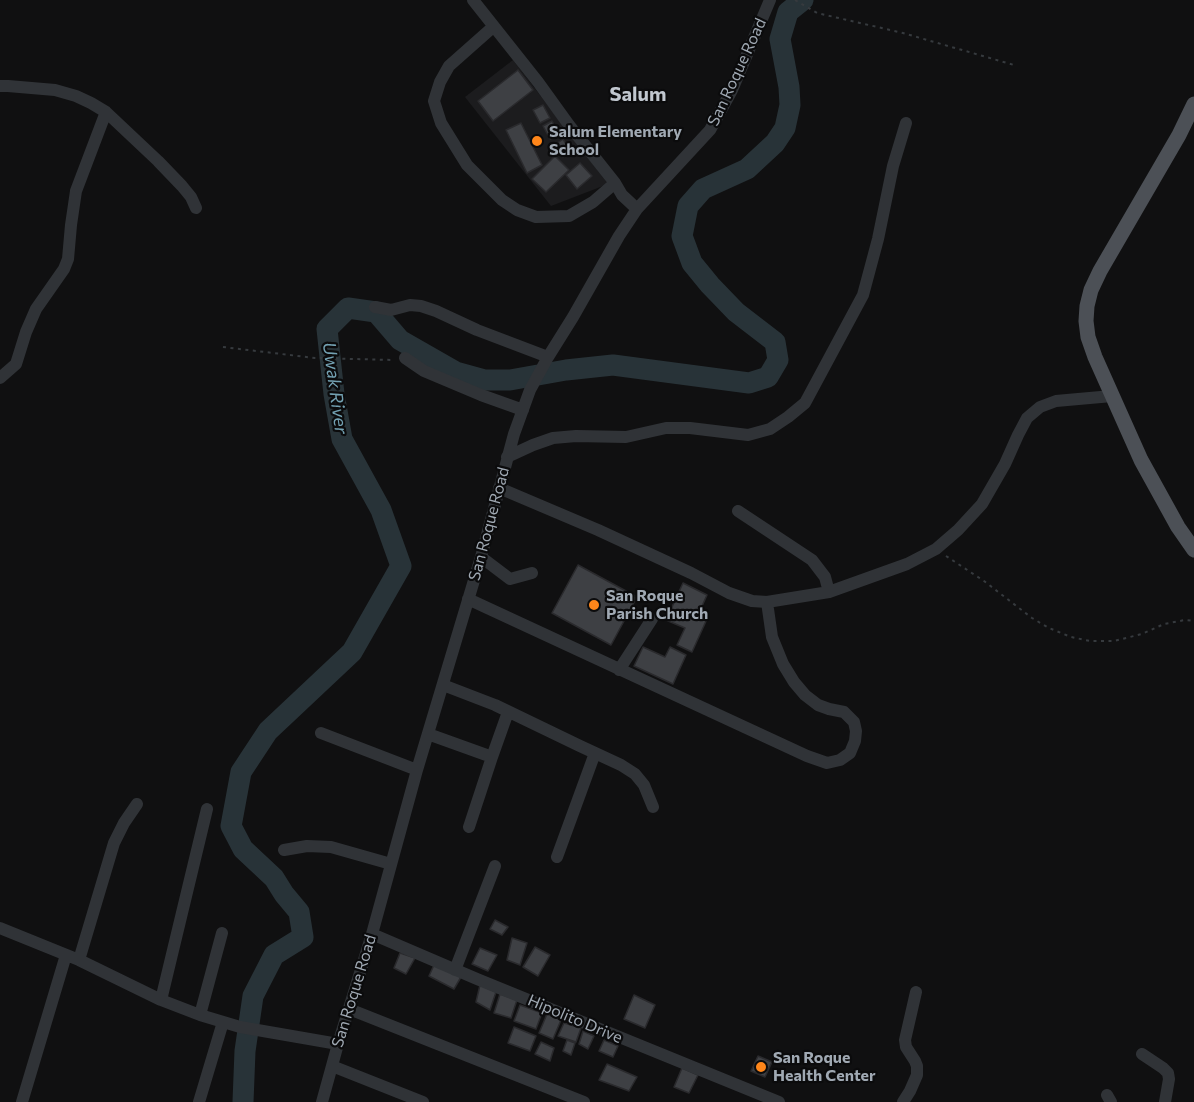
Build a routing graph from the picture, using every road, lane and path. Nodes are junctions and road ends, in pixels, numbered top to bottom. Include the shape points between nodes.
1 (473, 0) edge
2 (770, 0) edge
3 (795, 0) edge
4 (494, 27) junction
5 (1014, 65) dead end
6 (0, 86) edge
7 (1194, 104) edge
8 (106, 112) junction
9 (906, 123) dead end
10 (615, 183) junction
11 (196, 208) dead end
12 (637, 209) junction
13 (375, 307) dead end
14 (223, 347) dead end
15 (548, 357) junction
16 (405, 358) joint
17 (0, 378) edge
18 (1112, 396) junction
19 (523, 410) junction
20 (507, 457) junction
21 (499, 488) junction
22 (738, 511) dead end
23 (936, 549) junction
24 (1194, 550) edge
25 (481, 557) junction
26 (532, 573) dead end
27 (829, 592) junction
28 (468, 599) junction
29 (767, 602) junction
30 (652, 619) dead end
31 (1194, 621) edge
32 (619, 670) junction
33 (443, 685) junction
34 (508, 712) junction
35 (321, 733) dead end
36 (429, 734) junction
37 (595, 753) junction
38 (492, 757) junction
39 (417, 770) junction
40 (137, 804) dead end
41 (652, 807) dead end
42 (207, 809) dead end
43 (469, 828) dead end
44 (284, 850) dead end
45 (557, 858) dead end
46 (391, 864) junction
47 (495, 866) dead end
48 (0, 928) edge
49 (222, 933) dead end
50 (372, 934) junction
51 (66, 955) junction
52 (79, 960) junction
53 (455, 970) junction
54 (916, 992) dead end
55 (161, 1000) junction
56 (349, 1009) junction
57 (200, 1015) junction
58 (223, 1022) junction
59 (338, 1044) junction
60 (1142, 1054) dead end
61 (332, 1066) junction
62 (22, 1102) edge
63 (199, 1102) edge
64 (323, 1102) edge
65 (423, 1102) edge
66 (584, 1102) edge
67 (779, 1102) edge
68 (903, 1102) edge
69 (1165, 1102) edge

1 - 4 street
2 - 12 street, San Roque Road via 732,90 710,129
3 - 5 path via 817,12
4 - 10 street
4 - 10 street via 449,66 434,101 441,123 467,165 502,200 536,217 569,216
6 - 8 street via 55,90
7 - 18 main road via 1091,290 1088,337
8 - 11 street via 182,186
8 - 17 street via 76,191 68,259 36,309 16,364
9 - 20 street via 863,295 805,403 770,429 748,435 666,428 626,437 553,438
10 - 12 street
12 - 15 street, San Roque Road
13 - 15 street via 391,310 421,306
14 - 16 path via 315,358
15 - 19 street, San Roque Road
16 - 19 street via 424,371
18 - 23 street via 1040,406 1027,418 982,504
18 - 24 main road via 1146,470
19 - 20 street, San Roque Road
20 - 21 street, San Roque Road
21 - 25 street, San Roque Road
21 - 29 street via 729,593
22 - 27 street via 812,560 825,577
23 - 27 street via 907,564
23 - 31 path via 1032,618 1071,637 1114,641 1164,624
25 - 26 street via 510,579
25 - 28 street, San Roque Road
27 - 29 street
28 - 32 street
28 - 33 street, San Roque Road
29 - 32 street via 772,637 794,682 818,705 844,712 854,722 855,741 850,753 840,760 827,763 807,756
30 - 32 street
33 - 34 street
33 - 36 street, San Roque Road
34 - 37 street
34 - 38 street
35 - 39 street
36 - 38 street
36 - 39 street, San Roque Road
37 - 41 street via 635,774
37 - 45 street
38 - 43 street
39 - 46 street, San Roque Road
40 - 52 street via 114,843
42 - 55 street
44 - 46 street via 331,847
46 - 50 street, San Roque Road
47 - 53 street
48 - 51 street
49 - 57 street
50 - 53 street, Hipolito Drive
50 - 56 street, San Roque Road
51 - 52 street
51 - 62 street
52 - 55 street
53 - 67 street, Hipolito Drive
54 - 68 street via 905,1040 917,1075
55 - 57 street
56 - 59 street, San Roque Road
56 - 66 street
57 - 58 street
58 - 59 street
58 - 63 street
59 - 61 street, San Roque Road
60 - 69 street via 1168,1073
61 - 64 street, San Roque Road
61 - 65 street

